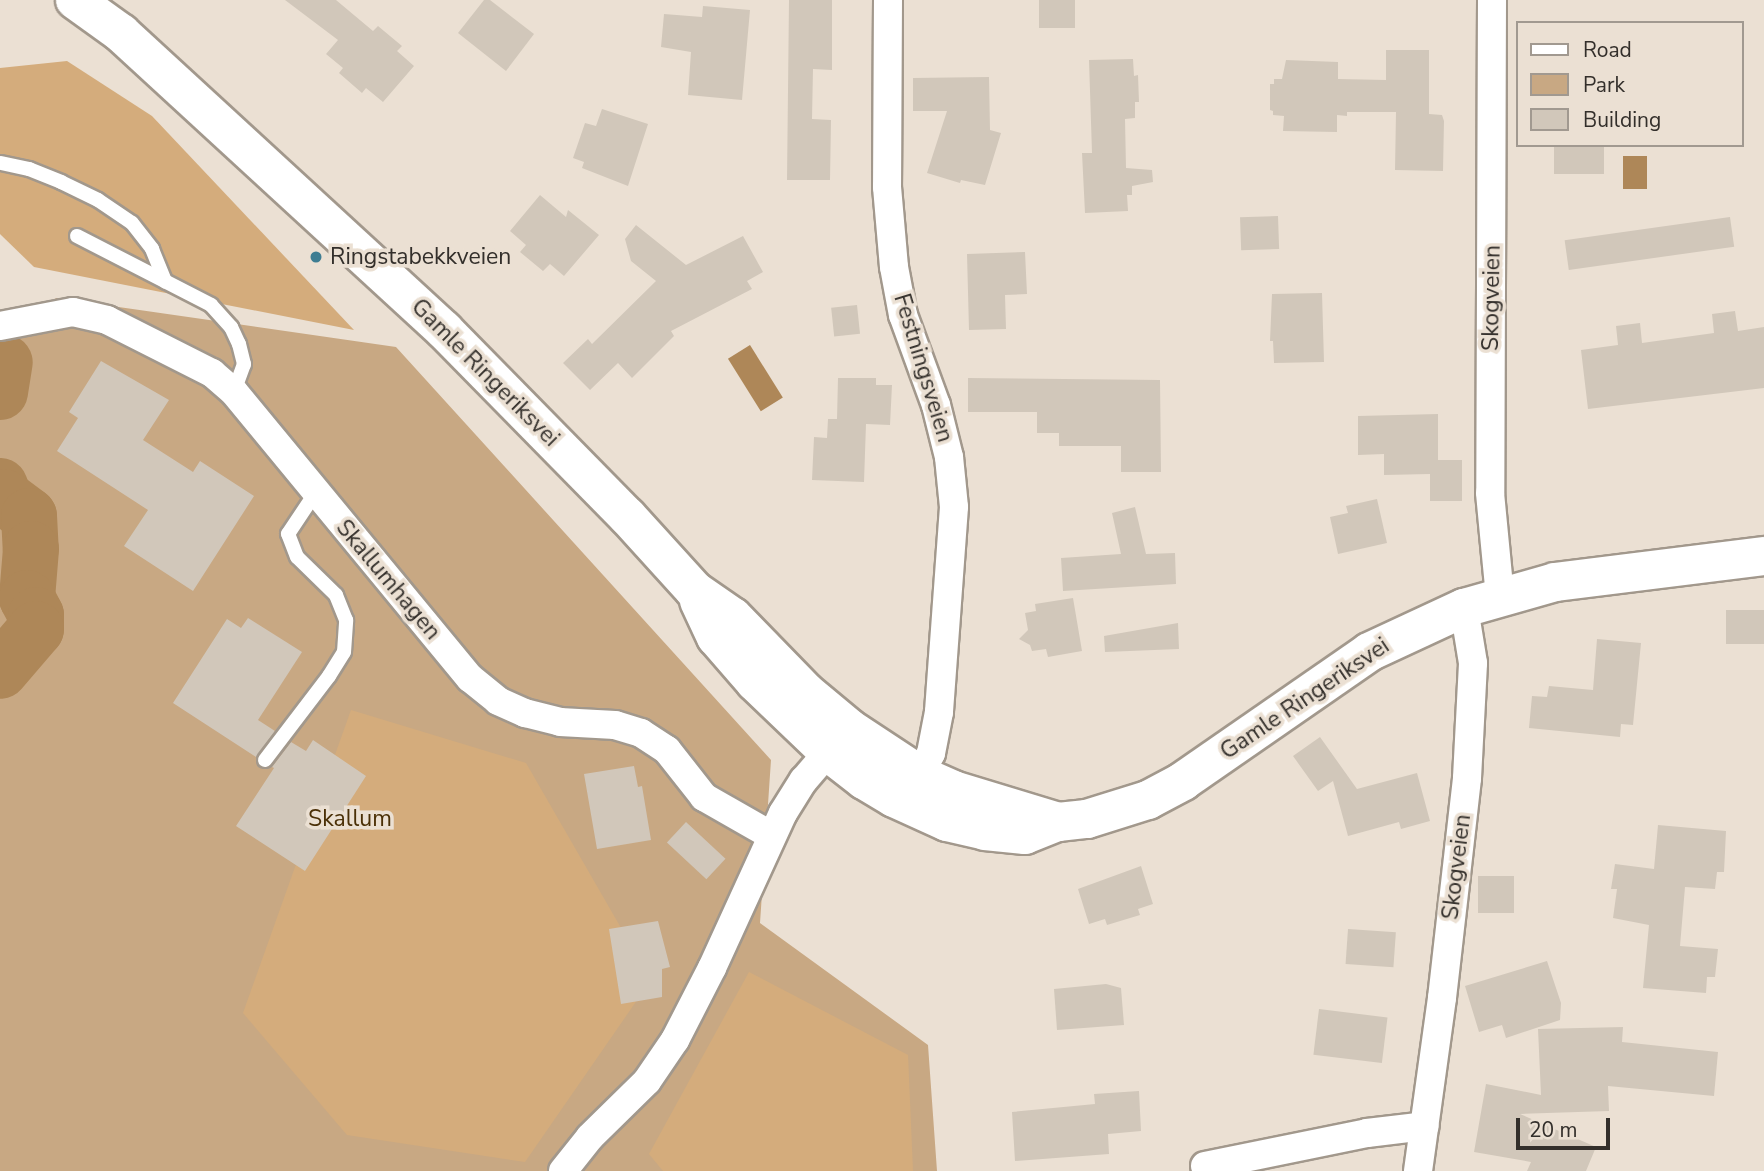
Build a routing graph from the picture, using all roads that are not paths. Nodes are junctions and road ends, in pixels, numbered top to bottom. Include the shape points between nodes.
1 (75, 0) edge
2 (888, 0) edge
3 (1492, 0) edge
4 (1, 163) edge
5 (77, 236) dead end
6 (165, 281) junction
7 (8, 324) edge
8 (234, 391) junction
9 (316, 492) junction
10 (1764, 556) edge
11 (1500, 596) junction
12 (1464, 608) junction
13 (838, 740) junction
14 (265, 760) dead end
15 (920, 775) junction
16 (1058, 822) junction
17 (772, 836) junction
18 (1425, 1126) junction
19 (1205, 1169) edge
20 (563, 1171) edge
21 (1418, 1171) edge

1 - 13 main road, Gamle Ringeriksvei via 131,41 444,330 628,516 694,590 716,637 755,682
2 - 15 street, Festningsveien via 887,187 894,267 903,316 946,444 954,507 939,712
3 - 11 street, Skogveien via 1490,493
4 - 6 lane via 61,181 132,223 152,249
5 - 6 lane
6 - 8 lane via 211,305 231,327 244,364
7 - 8 street, Skallumhagen via 73,312 107,320 193,362
8 - 9 street, Skallumhagen
9 - 14 lane via 288,534 297,557 336,595 346,621 344,652
9 - 17 street, Skallumhagen via 470,678 498,701 560,722 615,725 641,733 667,750 704,797
10 - 11 main road, Gamle Ringeriksvei via 1601,575
11 - 12 main road, Gamle Ringeriksvei
12 - 16 main road, Gamle Ringeriksvei via 1369,652 1184,781 1148,800 1087,819
12 - 18 street, Skogveien via 1473,663 1473,699
13 - 15 main road, Gamle Ringeriksvei
13 - 16 main road, Gamle Ringeriksvei via 894,798 947,822 1025,835
13 - 17 street via 804,780
15 - 16 main road, Gamle Ringeriksvei via 953,790
17 - 20 street via 675,1040 647,1081
18 - 19 street via 1367,1133
18 - 21 street, Skogveien

